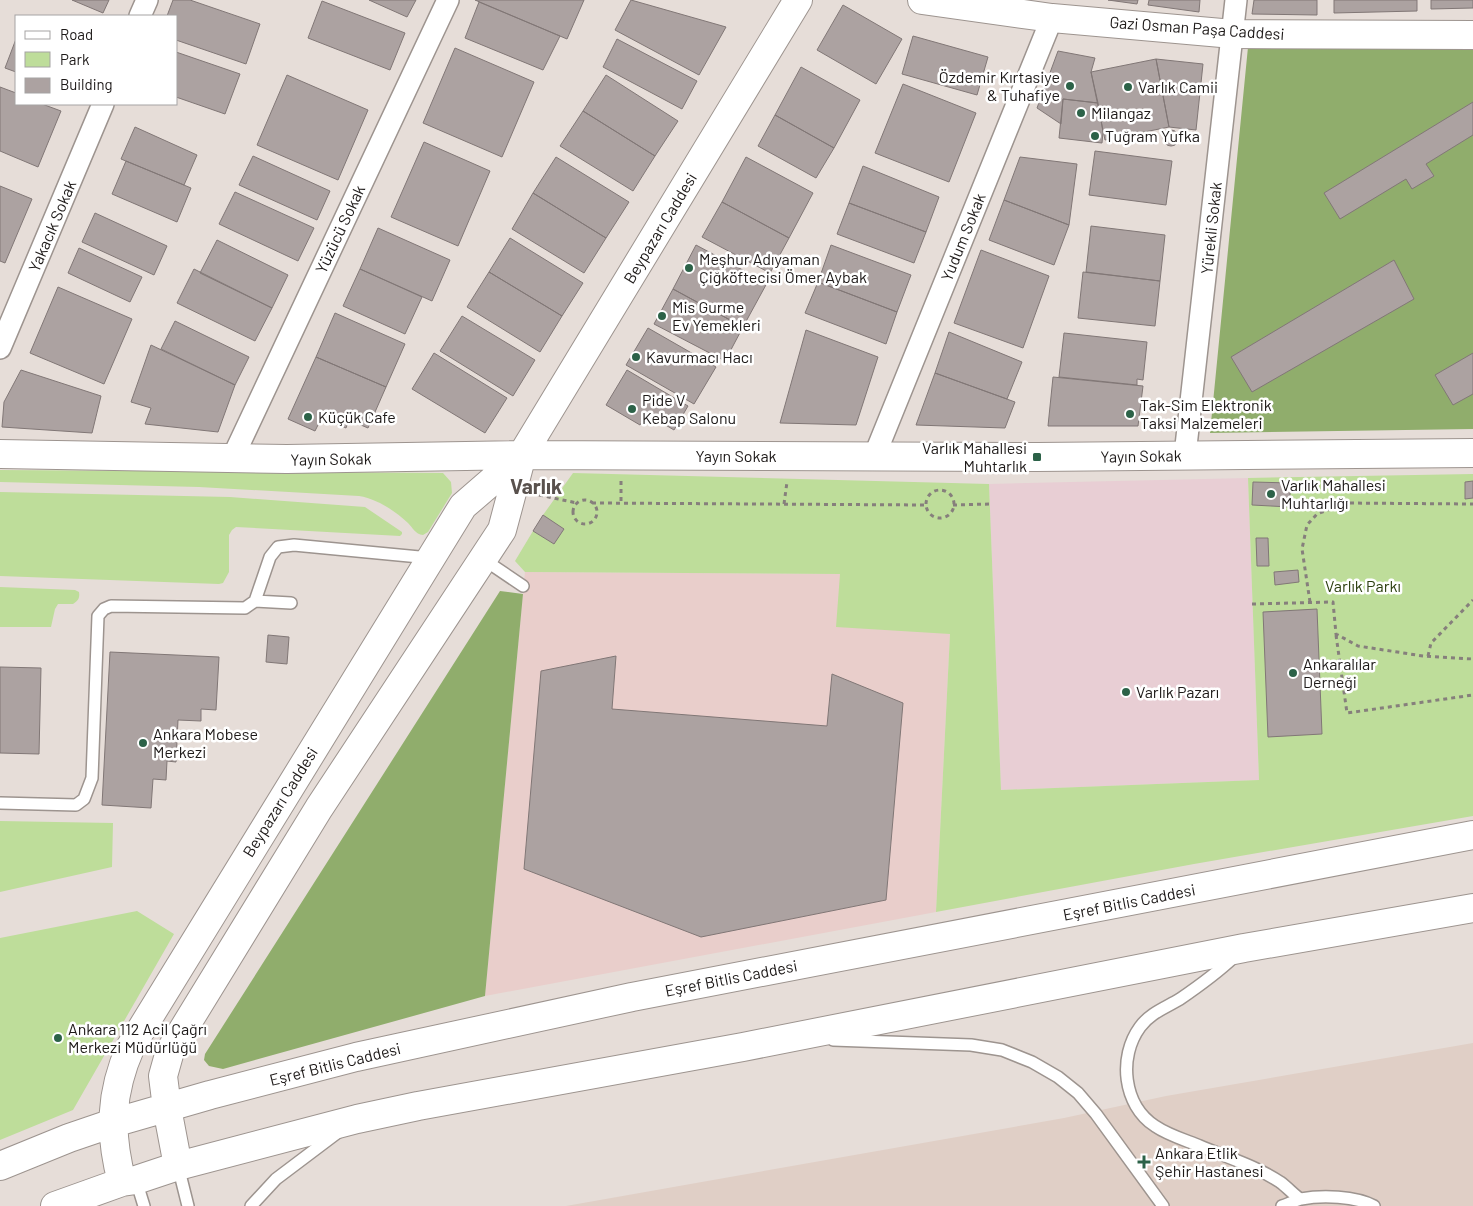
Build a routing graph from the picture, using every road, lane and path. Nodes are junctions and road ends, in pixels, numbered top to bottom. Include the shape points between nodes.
1 (147, 0) edge
2 (448, 0) edge
3 (798, 0) edge
4 (922, 0) edge
5 (1236, 0) edge
6 (140, 15) edge
7 (1052, 18) junction
8 (1233, 34) junction
9 (1473, 35) edge
10 (103, 105) edge
11 (0, 348) edge
12 (1473, 453) edge
13 (0, 454) edge
14 (522, 455) junction
15 (1185, 455) junction
16 (874, 456) junction
17 (232, 459) junction
18 (514, 490) junction
19 (578, 503) junction
20 (592, 503) junction
21 (990, 504) dead end
22 (1473, 504) edge
23 (926, 505) junction
24 (953, 505) junction
25 (432, 558) junction
26 (483, 559) junction
27 (523, 586) dead end
28 (1473, 600) edge
29 (255, 601) junction
30 (1310, 602) junction
31 (291, 604) dead end
32 (1252, 604) dead end
33 (1336, 634) junction
34 (1428, 656) junction
35 (1473, 658) edge
36 (1473, 695) edge
37 (0, 803) edge
38 (1473, 836) edge
39 (1473, 908) edge
40 (1244, 948) junction
41 (787, 1038) junction
42 (166, 1108) junction
43 (357, 1119) junction
44 (113, 1123) junction
45 (0, 1166) edge
46 (178, 1166) junction
47 (129, 1181) junction
48 (1300, 1200) junction
49 (55, 1206) edge
50 (144, 1206) edge
51 (188, 1206) edge
52 (251, 1206) edge
53 (1163, 1206) edge
54 (1282, 1206) edge
55 (1374, 1206) edge

1 - 6 street
2 - 17 street, Yüzücü Sokak
3 - 14 street, Beypazarı Caddesi
4 - 7 street, Gazi Osman Paşa Caddesi
5 - 8 street, Yürekli Sokak
7 - 8 street, Gazi Osman Paşa Caddesi
7 - 16 street, Yudum Sokak
8 - 9 street, Gazi Osman Paşa Caddesi
8 - 15 street, Yürekli Sokak
10 - 11 street, Yakacık Sokak
12 - 15 street, Yayın Sokak
13 - 17 street, Yayın Sokak
14 - 16 street, Yayın Sokak
14 - 17 street, Yayın Sokak
14 - 18 street, Beypazarı Caddesi
14 - 25 street, Beypazarı Caddesi via 463,506
15 - 16 street, Yayın Sokak
18 - 19 path
18 - 26 street, Beypazarı Caddesi via 502,530
19 - 20 path via 585,500
19 - 20 path via 573,509 574,516 586,524 596,518
20 - 23 path
21 - 24 path
22 - 30 path via 1346,503 1317,514 1307,525 1302,549
23 - 24 path via 928,513 936,518 948,515
23 - 24 path via 928,496 936,490 950,495
25 - 29 lane via 294,545 278,547 270,557
25 - 44 street, Beypazarı Caddesi via 144,1022 122,1066
26 - 27 lane
26 - 42 street, Beypazarı Caddesi via 319,808 170,1051 163,1076
28 - 34 path via 1431,643
29 - 31 lane
29 - 37 lane via 245,608 111,606 104,609 98,616 92,778 84,800 76,805
30 - 32 path
30 - 33 path via 1333,602
33 - 34 path via 1358,646
33 - 36 path via 1347,713
34 - 35 path
38 - 42 street, Eşref Bitlis Caddesi via 632,997 356,1058
39 - 40 street
40 - 41 street
40 - 48 lane via 1175,1002 1153,1013 1140,1027 1130,1044 1126,1061 1127,1082 1133,1101 1153,1125 1256,1169 1281,1182
41 - 43 street
41 - 53 lane via 971,1045 1002,1050 1032,1062 1078,1093
42 - 44 street, Eşref Bitlis Caddesi
42 - 46 street, Beypazarı Caddesi
43 - 46 street
43 - 52 lane via 276,1179
44 - 45 street, Eşref Bitlis Caddesi
44 - 47 street, Beypazarı Caddesi via 114,1147
46 - 47 street
46 - 51 lane
47 - 49 street
47 - 50 lane
48 - 54 lane
48 - 55 lane via 1335,1197

